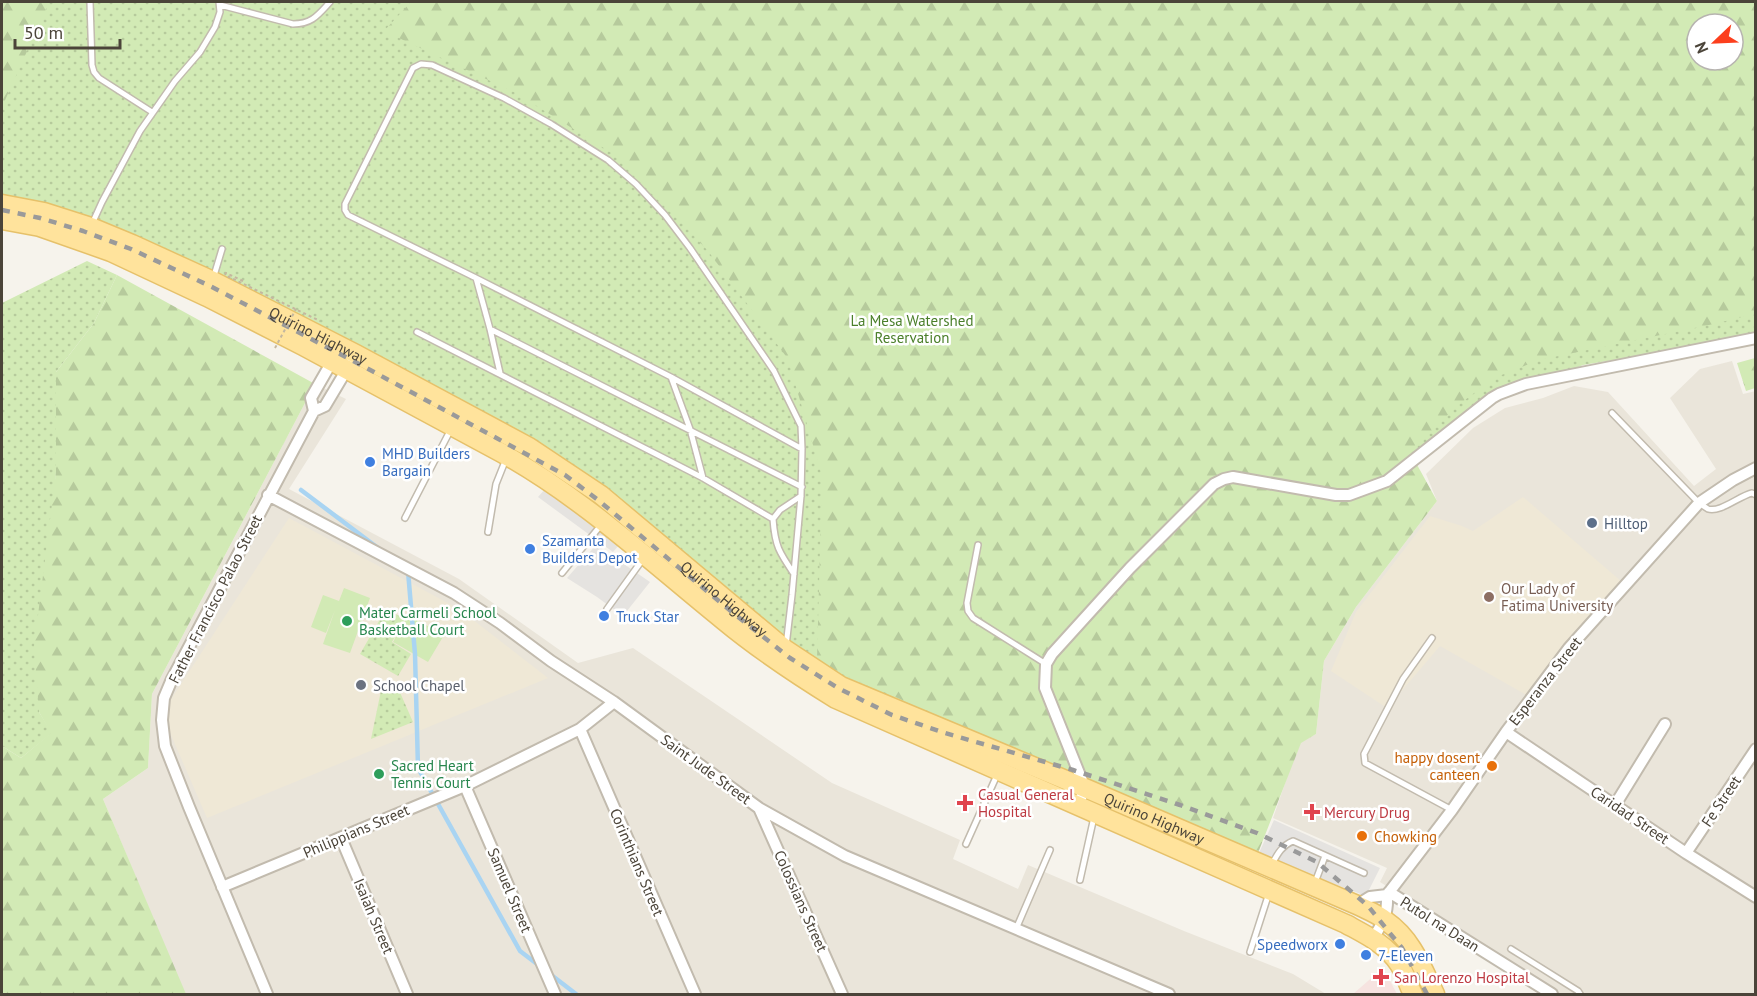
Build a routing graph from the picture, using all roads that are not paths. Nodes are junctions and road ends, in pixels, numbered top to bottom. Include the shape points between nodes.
1 (90, 2) edge
2 (330, 2) edge
3 (219, 3) edge
4 (152, 112) junction
5 (2, 204) edge
6 (2, 220) edge
7 (87, 234) junction
8 (222, 249) dead end
9 (476, 278) junction
10 (210, 289) junction
11 (490, 328) junction
12 (417, 332) dead end
13 (1755, 338) edge
14 (344, 358) junction
15 (500, 373) junction
16 (671, 377) junction
17 (314, 411) junction
18 (1612, 413) dead end
19 (453, 426) junction
20 (690, 429) junction
21 (802, 449) junction
22 (500, 452) junction
23 (1755, 468) edge
24 (703, 478) junction
25 (802, 487) junction
26 (268, 495) junction
27 (1755, 495) edge
28 (801, 496) junction
29 (1699, 503) junction
30 (405, 518) dead end
31 (773, 519) junction
32 (604, 522) junction
33 (488, 532) dead end
34 (978, 545) dead end
35 (645, 556) junction
36 (562, 573) dead end
37 (794, 574) junction
38 (608, 609) dead end
39 (1432, 638) dead end
40 (783, 656) junction
41 (1046, 664) junction
42 (614, 702) junction
43 (1665, 724) dead end
44 (580, 729) junction
45 (1506, 732) junction
46 (1755, 749) edge
47 (999, 771) junction
48 (465, 786) junction
49 (1085, 788) junction
50 (1615, 806) junction
51 (759, 807) junction
52 (1087, 809) junction
53 (1452, 810) junction
54 (340, 838) junction
55 (966, 844) dead end
56 (1050, 850) dead end
57 (1686, 853) junction
58 (1325, 856) junction
59 (1270, 867) junction
60 (1364, 873) dead end
61 (1080, 880) dead end
62 (1314, 886) junction
63 (222, 888) junction
64 (1269, 891) junction
65 (1388, 894) junction
66 (1755, 897) edge
67 (1357, 905) junction
68 (1385, 919) junction
69 (1016, 929) junction
70 (1373, 939) junction
71 (1511, 948) dead end
72 (1250, 952) dead end
73 (267, 994) edge
74 (407, 994) edge
75 (555, 994) edge
76 (695, 994) edge
77 (843, 994) edge
78 (1169, 994) edge
79 (1413, 994) edge
80 (1435, 994) edge
81 (1552, 994) edge
82 (1580, 994) edge

1 - 4 lane via 94,72
2 - 3 lane via 305,24
3 - 4 lane via 215,27 200,52
4 - 7 lane
5 - 7 main road, Quirino Highway via 44,212
6 - 7 main road, Quirino Highway
7 - 10 main road, Quirino Highway via 132,243
8 - 10 lane
9 - 11 lane
9 - 16 lane
9 - 21 lane via 348,215 345,210 413,68 422,64 504,98 551,124 608,160 636,184 690,248 774,371 801,426
10 - 14 main road, Quirino Highway
11 - 15 lane
11 - 20 lane
12 - 15 lane
13 - 41 street via 1526,384 1499,394 1387,481 1349,495 1242,478 1224,479 1214,484 1130,568
14 - 17 street, Father Francisco Palao Street via 325,406
14 - 17 street, Father Francisco Palao Street via 310,398
14 - 19 main road, Quirino Highway
14 - 40 main road, Quirino Highway via 530,447 601,495
15 - 24 lane
16 - 20 lane
16 - 21 lane
17 - 26 street, Father Francisco Palao Street
18 - 29 lane
19 - 22 main road, Quirino Highway
19 - 30 lane
20 - 24 lane
20 - 25 lane
21 - 25 lane
22 - 32 main road, Quirino Highway via 556,486
22 - 33 lane via 506,459 496,484
23 - 29 street, Esperanza Street
24 - 31 lane
25 - 28 lane
26 - 42 street, Saint Jude Street via 454,593
26 - 63 street, Father Francisco Palao Street via 164,698 165,746
27 - 29 lane via 1744,494 1717,509
28 - 31 lane
28 - 37 lane
29 - 45 street, Esperanza Street via 1569,648
31 - 37 lane via 777,549
32 - 35 main road, Quirino Highway
32 - 36 lane
34 - 41 lane via 968,610 973,618
35 - 38 lane
35 - 40 main road, Quirino Highway via 725,622
37 - 40 lane
39 - 53 lane via 1403,679 1364,759
40 - 47 main road, Quirino Highway via 836,699
40 - 49 main road, Quirino Highway via 862,696
41 - 49 street via 1045,688
42 - 44 street, Philippians Street
42 - 51 street, Saint Jude Street
43 - 50 street
44 - 48 street, Philippians Street
44 - 76 street, Corinthians Street
45 - 50 street, Caridad Street
45 - 53 street, Esperanza Street
46 - 57 street, Fe Street
47 - 52 main road, Quirino Highway
47 - 55 lane
48 - 54 street, Philippians Street
48 - 75 street, Samuel Street
49 - 52 street
49 - 59 main road, Quirino Highway
50 - 57 street, Caridad Street
51 - 69 street, Saint Jude Street via 845,856
51 - 77 street, Colossians Street
52 - 61 lane
52 - 64 main road, Quirino Highway
53 - 65 street, Esperanza Street
54 - 63 street, Philippians Street
54 - 74 street, Isaiah Street
56 - 69 lane
57 - 66 street, Caridad Street
58 - 59 lane via 1293,841 1281,849
58 - 60 lane
58 - 62 lane
59 - 62 main road, Quirino Highway
62 - 67 main road, Quirino Highway
63 - 73 street, Father Francisco Palao Street
64 - 70 main road, Quirino Highway
64 - 72 lane
65 - 67 street via 1370,897
65 - 68 street
65 - 81 street, Putol na Daan
67 - 68 main road, Quirino Highway
68 - 70 street
68 - 80 main road, Quirino Highway via 1416,952
69 - 78 street, Saint Jude Street
70 - 79 main road, Quirino Highway via 1400,965
71 - 82 lane

